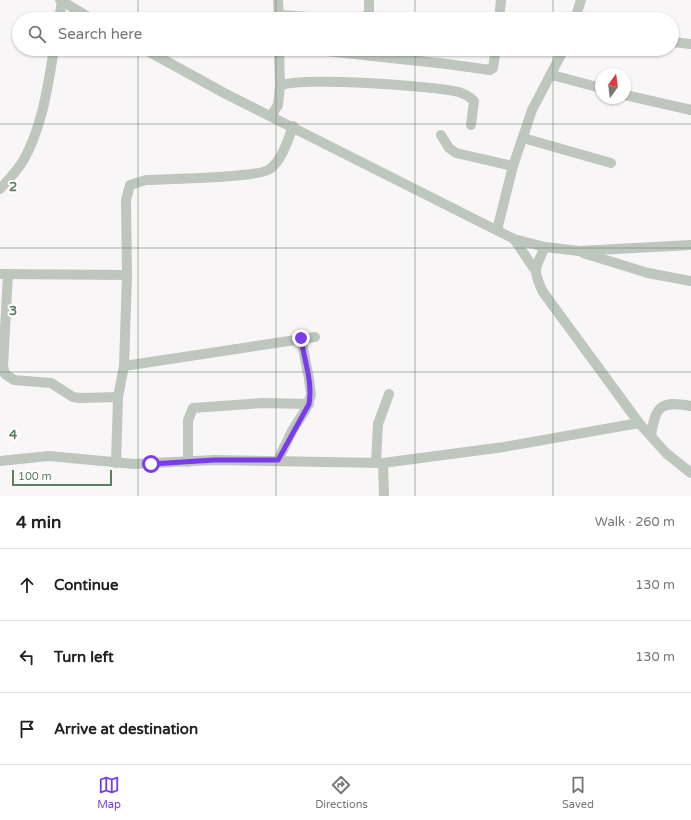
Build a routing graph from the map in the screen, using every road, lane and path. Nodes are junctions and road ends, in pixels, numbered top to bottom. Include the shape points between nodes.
1 (278, 0) edge
2 (370, 0) edge
3 (501, 0) edge
4 (581, 0) edge
5 (61, 1) edge
6 (60, 12) edge
7 (80, 12) edge
8 (279, 12) edge
9 (370, 12) edge
10 (500, 12) edge
11 (577, 12) edge
12 (679, 43) edge
13 (691, 44) edge
14 (53, 56) edge
15 (157, 56) edge
16 (279, 56) edge
17 (374, 56) edge
18 (495, 56) edge
19 (561, 56) edge
20 (552, 76) junction
21 (280, 86) junction
22 (595, 87) edge
23 (631, 96) edge
24 (691, 110) edge
25 (271, 116) junction
26 (471, 125) dead end
27 (293, 126) junction
28 (441, 135) dead end
29 (523, 138) junction
30 (611, 163) dead end
31 (513, 166) junction
32 (0, 189) edge
33 (497, 230) junction
34 (514, 239) junction
35 (691, 245) edge
36 (545, 247) junction
37 (579, 251) junction
38 (535, 270) junction
39 (4, 274) edge
40 (127, 275) junction
41 (691, 281) edge
42 (315, 336) dead end
43 (301, 338) junction
44 (124, 366) junction
45 (389, 394) dead end
46 (118, 397) junction
47 (309, 404) junction
48 (691, 406) edge
49 (639, 423) junction
50 (651, 436) junction
51 (278, 460) junction
52 (0, 461) edge
53 (188, 462) junction
54 (116, 463) junction
55 (380, 463) junction
56 (691, 473) edge
57 (384, 496) edge

1 - 8 street
2 - 9 street
3 - 10 street
4 - 11 street
5 - 6 street
5 - 7 street
12 - 13 street
14 - 32 street via 42,110 30,146 24,160
15 - 25 street
16 - 21 street
17 - 18 street via 490,70 493,68
19 - 20 street
20 - 22 street
20 - 29 street via 532,110
21 - 25 street via 278,105
21 - 26 street via 294,82 339,83 422,86 460,92 470,96 474,102
23 - 24 street
25 - 27 street
27 - 33 street
27 - 40 street via 281,156 268,171 245,175 146,180 130,185 126,200
28 - 31 street via 449,148 456,153
29 - 30 street
29 - 31 street
31 - 33 street
33 - 34 street
34 - 36 street
34 - 38 street
35 - 37 street
36 - 37 street
36 - 38 street
37 - 41 street via 648,273
38 - 49 street via 543,292
39 - 40 street
39 - 46 street via 5,374 14,380 51,383 80,398
40 - 44 street
42 - 43 street
43 - 44 street
43 - 47 street via 309,380
44 - 46 street
45 - 55 street via 378,424
46 - 54 street
47 - 51 street
47 - 53 street via 262,403 193,408 188,420
48 - 50 street via 668,404 661,407 654,419
49 - 50 street
49 - 55 street via 504,447
50 - 56 street via 666,453
51 - 53 street
51 - 55 street
52 - 54 street via 49,456
53 - 54 street
55 - 57 street

